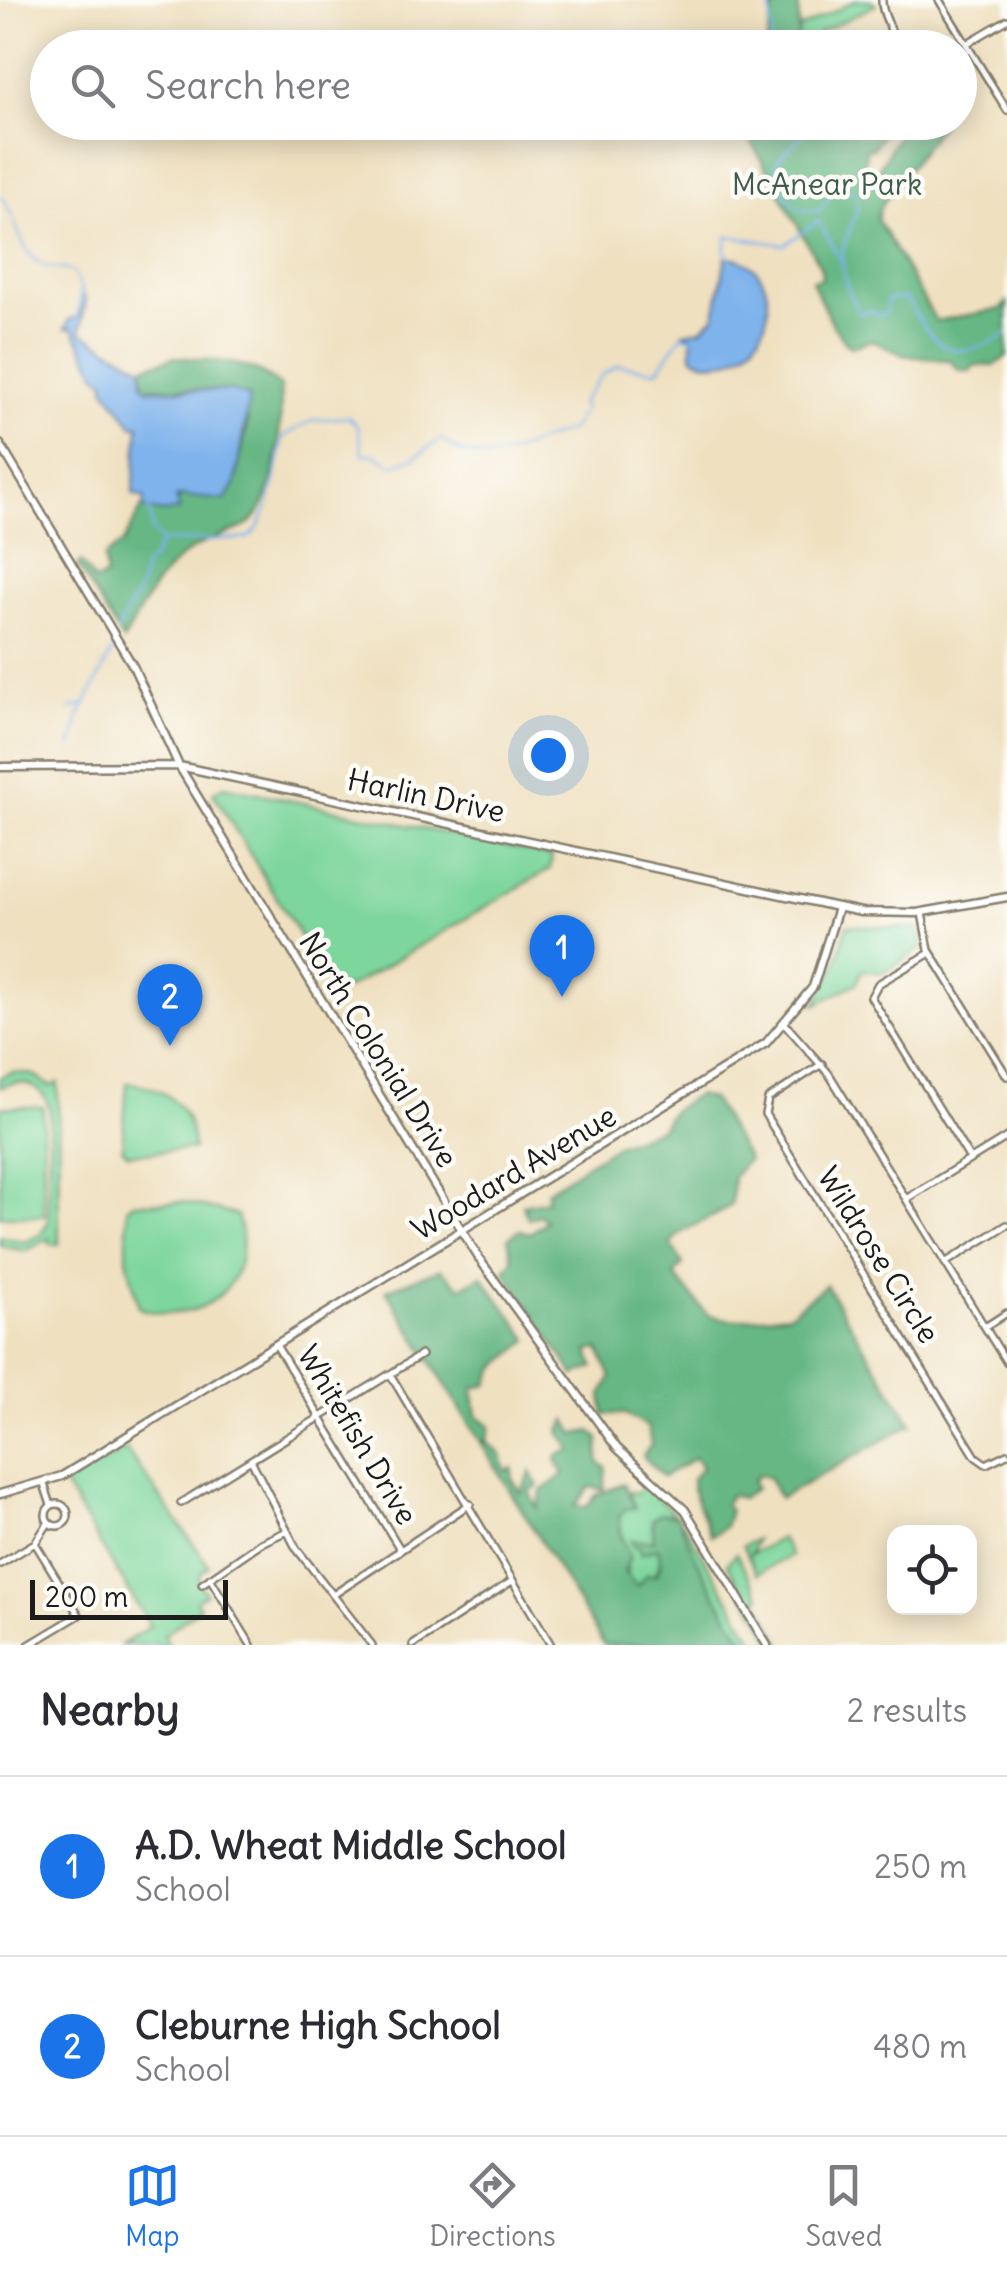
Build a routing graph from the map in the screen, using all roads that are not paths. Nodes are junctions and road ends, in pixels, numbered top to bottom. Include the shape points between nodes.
1 (882, 0) edge
2 (939, 0) edge
3 (1007, 20) edge
4 (894, 30) edge
5 (957, 30) edge
6 (977, 38) edge
7 (977, 62) edge
8 (1007, 110) edge
9 (0, 444) edge
10 (180, 766) junction
11 (0, 767) edge
12 (1007, 897) edge
13 (838, 908) junction
14 (922, 912) junction
15 (930, 953) junction
16 (786, 1024) junction
17 (822, 1064) junction
18 (1007, 1076) edge
19 (1007, 1137) edge
20 (970, 1159) junction
21 (906, 1199) junction
22 (1007, 1225) edge
23 (462, 1231) junction
24 (945, 1263) junction
25 (1007, 1313) edge
26 (985, 1326) junction
27 (276, 1345) junction
28 (421, 1355) dead end
29 (1007, 1364) edge
30 (390, 1374) junction
31 (320, 1417) junction
32 (1007, 1454) edge
33 (251, 1460) junction
34 (44, 1484) junction
35 (0, 1494) edge
36 (180, 1502) dead end
37 (470, 1504) junction
38 (51, 1506) junction
39 (49, 1522) junction
40 (288, 1530) junction
41 (36, 1543) junction
42 (400, 1549) junction
43 (0, 1564) edge
44 (210, 1578) junction
45 (512, 1581) junction
46 (202, 1584) dead end
47 (334, 1595) junction
48 (29, 1645) edge
49 (251, 1645) edge
50 (372, 1645) edge
51 (413, 1645) edge
52 (551, 1645) edge
53 (766, 1645) edge

1 - 4 street
2 - 5 street
3 - 6 street
7 - 8 street
9 - 10 street, North Colonial Drive via 134,666
10 - 11 street, Harlin Drive
10 - 13 street, Harlin Drive
10 - 23 street, North Colonial Drive
12 - 14 street
13 - 14 street
13 - 16 street, Woodard Avenue via 820,975
14 - 15 street
15 - 18 street
15 - 20 street via 878,984 871,997
16 - 17 street
16 - 23 street, Woodard Avenue
17 - 21 street
17 - 32 street, Wildrose Circle via 768,1098 765,1114 976,1457 986,1464
19 - 20 street
20 - 21 street
21 - 24 street
22 - 24 street
23 - 27 street, Woodard Avenue
23 - 53 street, North Colonial Drive via 618,1448 684,1510
24 - 26 street
25 - 26 street
26 - 29 street
27 - 31 street, Whitefish Drive
27 - 34 street, Woodard Avenue
28 - 30 street
30 - 31 street
30 - 37 street
31 - 33 street
31 - 42 street, Whitefish Drive
33 - 36 street
33 - 40 street
34 - 35 street, Woodard Avenue
34 - 38 street
37 - 42 street
37 - 45 street
38 - 39 street
38 - 39 street via 63,1506 68,1516 60,1526
39 - 41 street
40 - 44 street
40 - 47 street
41 - 43 street
41 - 48 street via 79,1615
42 - 47 street
44 - 46 street
44 - 49 street
45 - 51 street
45 - 52 street
47 - 50 street

